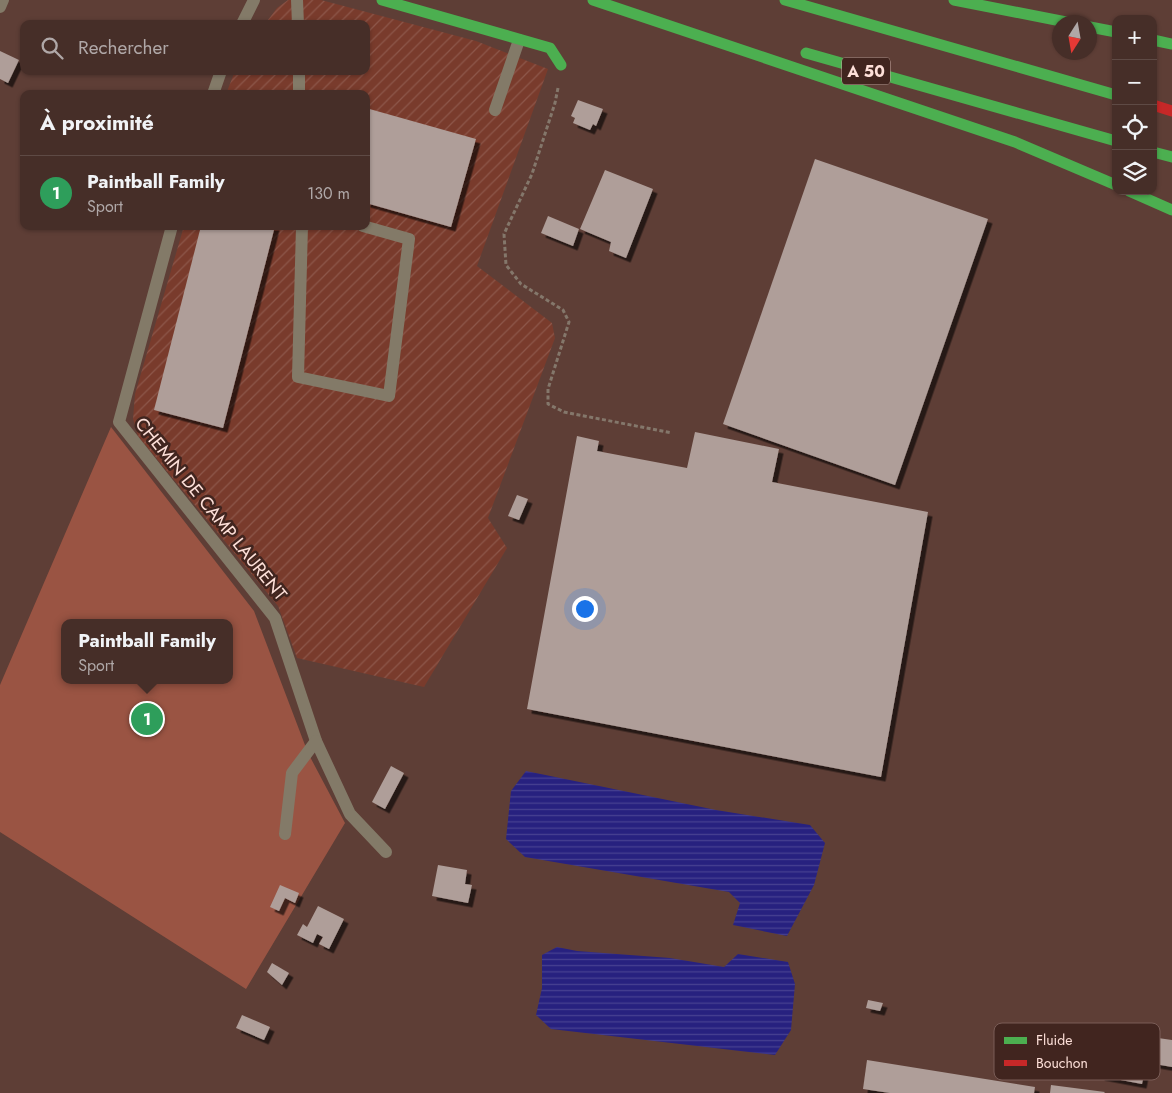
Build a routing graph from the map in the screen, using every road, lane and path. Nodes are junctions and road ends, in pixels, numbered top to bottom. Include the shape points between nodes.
1 (3, 0) edge
2 (254, 0) edge
3 (297, 0) edge
4 (382, 0) edge
5 (593, 0) edge
6 (617, 0) edge
7 (785, 0) edge
8 (954, 0) edge
9 (0, 7) edge
10 (1052, 19) edge
11 (244, 20) edge
12 (298, 20) edge
13 (704, 24) dead end
14 (1097, 28) edge
15 (1112, 31) edge
16 (519, 40) junction
17 (1157, 41) edge
18 (1172, 44) edge
19 (790, 49) dead end
20 (561, 66) joint
21 (220, 75) edge
22 (299, 75) edge
23 (214, 90) edge
24 (299, 90) edge
25 (1112, 94) edge
26 (1157, 107) edge
27 (495, 110) dead end
28 (1172, 111) edge
29 (1112, 140) edge
30 (1157, 153) edge
31 (1172, 157) edge
32 (1112, 183) edge
33 (1138, 195) edge
34 (1172, 210) edge
35 (370, 228) edge
36 (171, 230) edge
37 (302, 230) edge
38 (672, 433) dead end
39 (316, 741) junction
40 (285, 834) dead end
41 (386, 852) dead end

1 - 9 lane
2 - 11 lane
3 - 12 lane
4 - 16 main road
5 - 32 main road via 1015,142
6 - 13 main road
7 - 25 main road, A 50
8 - 10 main road
14 - 15 main road
16 - 20 main road via 550,48
16 - 27 lane
17 - 18 main road
19 - 29 main road, A 50
20 - 38 path via 555,103 532,174 504,234 506,265 521,284 563,310 569,322 548,389 548,404 564,412
21 - 23 lane
22 - 24 lane
26 - 28 main road
30 - 31 main road
33 - 34 main road
35 - 37 lane via 409,239 389,396 298,377
36 - 39 lane, CHEMIN DE CAMP LAURENT via 119,422 275,618
39 - 40 lane via 292,773
39 - 41 lane, CHEMIN DE CAMP LAURENT via 350,814

